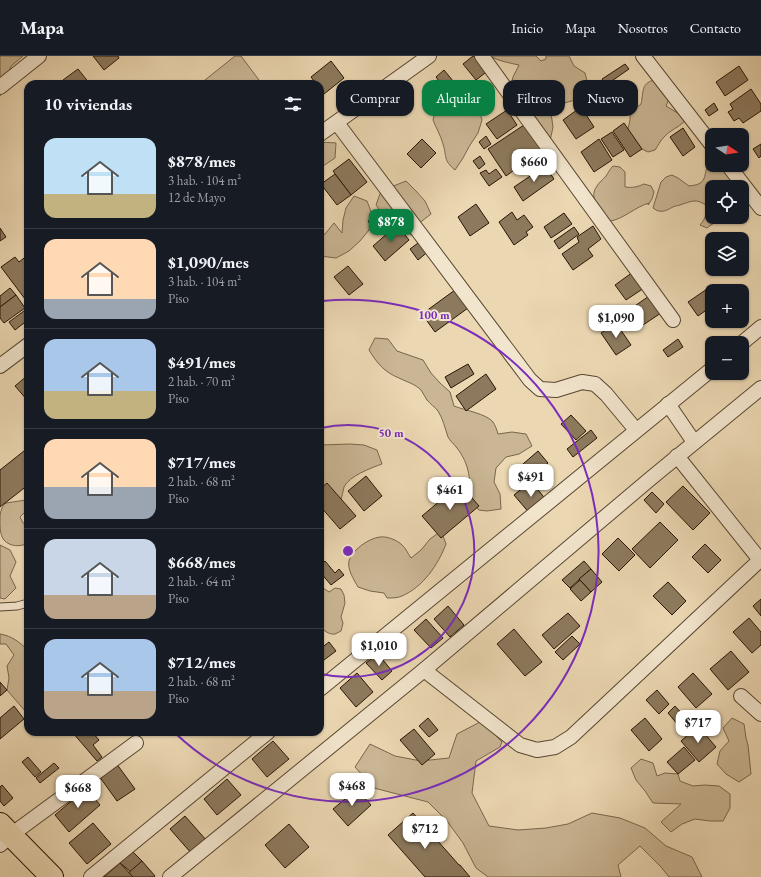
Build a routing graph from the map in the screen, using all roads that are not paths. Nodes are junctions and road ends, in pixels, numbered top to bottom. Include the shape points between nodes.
1 (39, 56) edge
2 (429, 56) edge
3 (482, 56) edge
4 (643, 56) edge
5 (0, 87) edge
6 (337, 122) junction
7 (324, 131) edge
8 (705, 136) edge
9 (733, 172) edge
10 (761, 208) edge
11 (673, 320) dead end
12 (761, 327) edge
13 (749, 337) edge
14 (24, 348) edge
15 (0, 366) edge
16 (705, 375) edge
17 (761, 388) edge
18 (668, 404) junction
19 (636, 430) junction
20 (694, 442) junction
21 (677, 456) junction
22 (761, 559) edge
23 (24, 604) edge
24 (0, 607) edge
25 (424, 670) junction
26 (324, 686) edge
27 (741, 696) dead end
28 (761, 714) edge
29 (263, 736) edge
30 (136, 743) dead end
31 (4, 835) edge
32 (52, 877) edge
33 (91, 877) edge
34 (170, 877) edge

1 - 5 street
2 - 6 street
3 - 11 street
4 - 8 street
6 - 7 street
6 - 19 street via 530,380 540,389 556,390 582,382 595,384
9 - 10 street
12 - 13 street
14 - 15 street
16 - 18 street
17 - 20 street
18 - 19 street
18 - 20 street
19 - 26 street
20 - 21 street
21 - 22 street
21 - 25 street
22 - 25 street via 572,737 554,747 537,750 520,745
23 - 24 lane
25 - 34 street
27 - 28 street
29 - 33 street
30 - 31 street
31 - 32 main road

